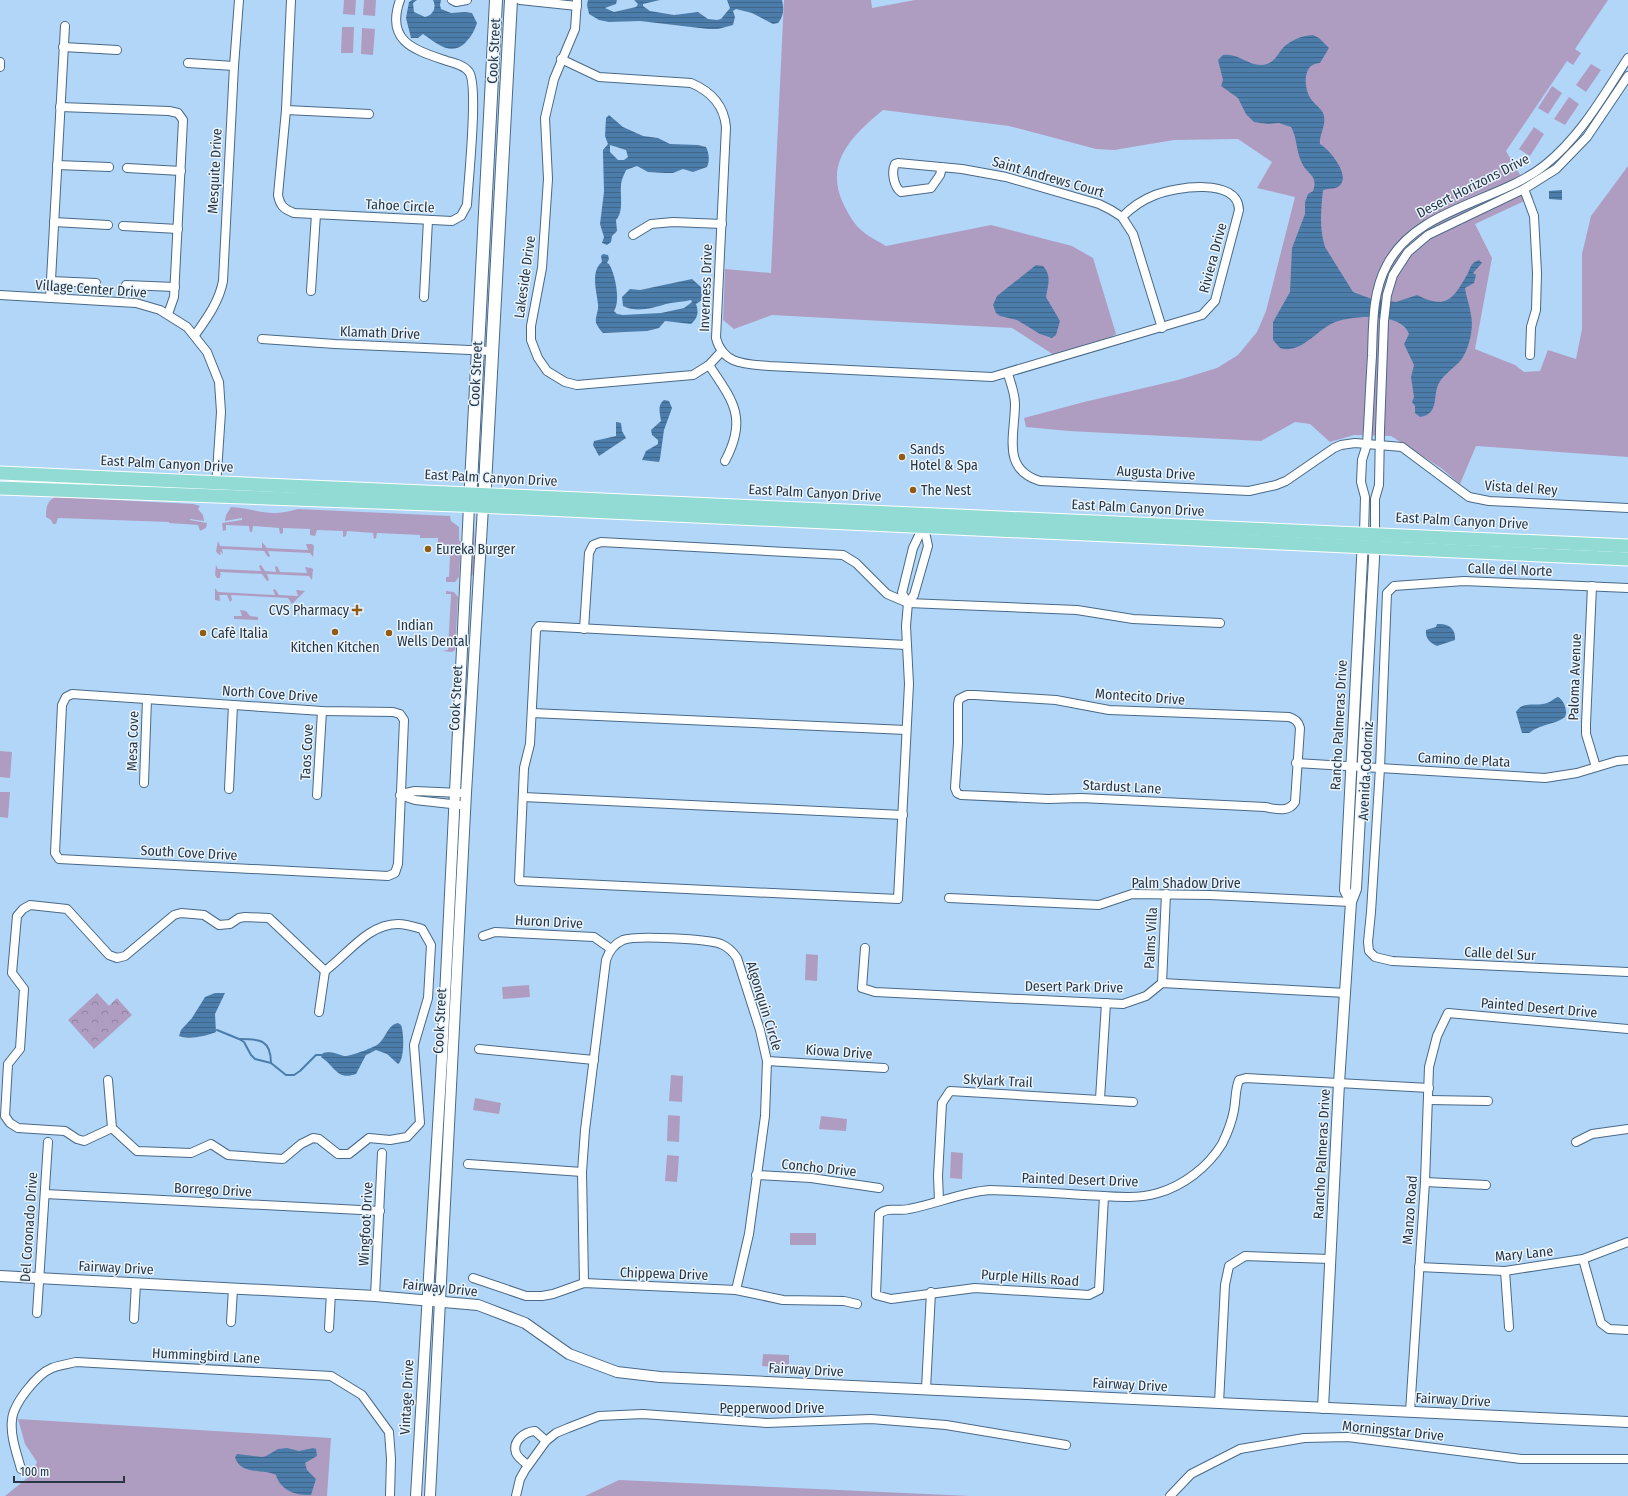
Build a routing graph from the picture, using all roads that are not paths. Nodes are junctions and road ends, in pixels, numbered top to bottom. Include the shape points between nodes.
1 (239, 0) edge
2 (291, 0) edge
3 (400, 0) edge
4 (452, 0) edge
5 (467, 0) edge
6 (496, 0) edge
7 (511, 0) edge
8 (520, 0) edge
9 (577, 3) edge
10 (64, 26) dead end
11 (63, 47) junction
12 (118, 50) dead end
13 (1628, 58) edge
14 (562, 59) junction
15 (0, 62) edge
16 (188, 63) dead end
17 (234, 66) junction
18 (0, 67) edge
19 (1628, 76) edge
20 (60, 107) junction
21 (286, 110) junction
22 (369, 114) dead end
23 (57, 165) junction
24 (110, 167) dead end
25 (942, 167) junction
26 (127, 168) dead end
27 (181, 171) junction
28 (1524, 189) junction
29 (316, 214) junction
30 (1122, 217) junction
31 (428, 220) junction
32 (54, 222) junction
33 (722, 224) junction
34 (108, 225) dead end
35 (123, 226) dead end
36 (178, 229) junction
37 (633, 235) dead end
38 (51, 281) junction
39 (96, 283) dead end
40 (126, 285) dead end
41 (175, 287) junction
42 (311, 291) dead end
43 (0, 295) edge
44 (424, 297) dead end
45 (50, 298) junction
46 (168, 314) junction
47 (1162, 328) junction
48 (195, 335) junction
49 (264, 340) dead end
50 (477, 350) junction
51 (492, 351) junction
52 (722, 351) junction
53 (1530, 355) dead end
54 (709, 365) junction
55 (1008, 374) junction
56 (1367, 444) junction
57 (1380, 444) junction
58 (725, 461) dead end
59 (2, 472) edge
60 (217, 482) junction
61 (0, 488) edge
62 (470, 493) junction
63 (484, 494) junction
64 (216, 496) junction
65 (470, 506) junction
66 (483, 507) junction
67 (1628, 508) edge
68 (923, 514) junction
69 (922, 527) junction
70 (1369, 534) junction
71 (1628, 546) edge
72 (1369, 547) junction
73 (1628, 559) edge
74 (1592, 586) junction
75 (1391, 588) joint
76 (1628, 588) edge
77 (908, 603) junction
78 (1220, 623) dead end
79 (584, 629) junction
80 (906, 645) junction
81 (147, 700) junction
82 (62, 704) joint
83 (233, 705) junction
84 (322, 711) junction
85 (532, 713) junction
86 (906, 730) junction
87 (958, 743) joint
88 (1628, 760) edge
89 (1296, 763) junction
90 (1351, 767) junction
91 (1362, 768) junction
92 (1380, 768) junction
93 (1596, 768) junction
94 (144, 783) dead end
95 (229, 789) dead end
96 (454, 793) junction
97 (466, 793) junction
98 (317, 795) dead end
99 (400, 795) junction
100 (523, 797) junction
101 (453, 804) junction
102 (466, 806) junction
103 (902, 815) junction
104 (1166, 894) junction
105 (949, 898) dead end
106 (1351, 902) junction
107 (483, 936) dead end
108 (865, 948) dead end
109 (611, 949) junction
110 (1372, 955) joint
111 (325, 971) junction
112 (1628, 972) edge
113 (1162, 983) junction
114 (1346, 993) junction
115 (1106, 1003) junction
116 (319, 1012) dead end
117 (1448, 1013) joint
118 (1628, 1029) edge
119 (479, 1049) dead end
120 (594, 1060) junction
121 (768, 1061) junction
122 (884, 1068) dead end
123 (108, 1080) dead end
124 (1340, 1083) junction
125 (1429, 1088) junction
126 (1100, 1099) junction
127 (1429, 1100) junction
128 (1488, 1101) dead end
129 (1133, 1102) dead end
130 (112, 1128) junction
131 (1628, 1129) edge
132 (48, 1142) dead end
133 (1576, 1142) dead end
134 (382, 1153) dead end
135 (468, 1164) dead end
136 (582, 1172) junction
137 (756, 1175) junction
138 (1425, 1182) junction
139 (1486, 1185) dead end
140 (879, 1188) dead end
141 (45, 1194) junction
142 (1104, 1196) junction
143 (939, 1201) junction
144 (380, 1211) junction
145 (1628, 1242) edge
146 (1330, 1259) junction
147 (1583, 1259) junction
148 (1419, 1267) junction
149 (1505, 1271) junction
150 (0, 1276) edge
151 (39, 1278) junction
152 (473, 1278) dead end
153 (136, 1283) junction
154 (584, 1284) junction
155 (876, 1284) joint
156 (233, 1289) junction
157 (736, 1290) junction
158 (931, 1292) junction
159 (331, 1294) junction
160 (375, 1296) junction
161 (427, 1300) junction
162 (440, 1301) junction
163 (857, 1304) dead end
164 (37, 1313) dead end
165 (134, 1319) dead end
166 (231, 1322) dead end
167 (1509, 1327) dead end
168 (329, 1328) dead end
169 (1628, 1330) edge
170 (926, 1389) junction
171 (1219, 1403) junction
172 (1323, 1408) junction
173 (1410, 1412) junction
174 (1628, 1422) edge
175 (546, 1441) junction
176 (1066, 1445) dead end
177 (1628, 1459) edge
178 (528, 1465) junction
179 (21, 1469) dead end
180 (390, 1496) edge
181 (416, 1496) edge
182 (430, 1496) edge
183 (516, 1496) edge
184 (1170, 1496) edge

1 - 17 street, Mesquite Drive
2 - 21 street, Tahoe Circle
3 - 31 street, Tahoe Circle via 396,20 402,39 422,53 466,69 473,84 467,205 461,216 452,221
4 - 5 street
6 - 50 main road, Cook Street
7 - 51 main road, Cook Street
8 - 9 street
9 - 14 street, Lakeside Drive via 575,29
10 - 11 street
11 - 12 street
11 - 20 street
13 - 56 street, Desert Horizons Drive via 1583,128 1568,145 1535,172 1412,234 1394,254 1377,292
14 - 33 street, Inverness Drive via 599,77 691,83 704,89 715,100 723,113 726,127
14 - 54 street, Lakeside Drive via 545,118 548,179 542,268 531,326 531,340 538,358 547,371 564,382 577,385 693,375
15 - 18 street
16 - 17 street
17 - 48 street, Mesquite Drive via 223,281 221,293
19 - 28 street, Desert Horizons Drive via 1587,137 1572,154 1556,169
20 - 23 street
20 - 27 street via 178,113 183,123
21 - 22 street
21 - 29 street, Tahoe Circle via 279,200 284,209 289,211
23 - 24 street
23 - 32 street
25 - 25 street, Saint Andrews Court via 895,164 893,174 896,186 901,192 930,188 940,175
25 - 30 street, Saint Andrews Court via 1006,177 1099,204
26 - 27 street
27 - 36 street
28 - 53 street via 1534,216 1537,273 1536,310 1531,327
28 - 57 street, Desert Horizons Drive via 1448,224 1423,239 1408,252 1393,274 1384,321
29 - 31 street, Tahoe Circle
29 - 42 street
30 - 47 street, Saint Andrews Court via 1137,244
30 - 47 street, Riviera Drive via 1144,199 1183,188 1223,190 1230,192 1237,200 1239,210 1215,301 1202,315
31 - 44 street
32 - 34 street
32 - 38 street
33 - 37 street via 651,224
33 - 52 street, Inverness Drive via 716,328 718,345
35 - 36 street
36 - 41 street
38 - 39 street
38 - 45 street
40 - 41 street
41 - 46 street
43 - 45 street, Village Center Drive
45 - 46 street, Village Center Drive via 136,303
46 - 48 street, Village Center Drive
47 - 55 street, Riviera Drive
48 - 60 street, Village Center Drive via 212,361 219,382 221,412
49 - 50 street, Klamath Drive
50 - 51 street, Klamath Drive
50 - 62 main road, Cook Street
51 - 63 main road, Cook Street
52 - 54 street, Lakeside Drive
52 - 55 street, Inverness Drive via 732,360 769,366 983,378
54 - 58 street via 733,401 735,410 736,426 731,449
55 - 56 street, Augusta Drive via 1015,402 1012,444 1014,457 1020,470 1040,481 1253,490 1286,481 1341,445
56 - 57 street, Augusta Drive
56 - 70 street, Desert Horizons Drive via 1362,458 1361,482
57 - 67 street, Vista del Rey via 1402,447 1469,497
57 - 70 street, Desert Horizons Drive via 1379,485
59 - 60 main road, East Palm Canyon Drive
60 - 62 main road, East Palm Canyon Drive
60 - 64 street, Village Center Drive
61 - 64 main road, East Palm Canyon Drive
62 - 63 main road, East Palm Canyon Drive
62 - 65 main road, Cook Street
63 - 66 main road, Cook Street
63 - 68 main road, East Palm Canyon Drive
64 - 65 main road, East Palm Canyon Drive
65 - 66 main road, East Palm Canyon Drive
65 - 96 street, Cook Street
66 - 69 main road, East Palm Canyon Drive
66 - 97 street, Cook Street
68 - 69 street
68 - 70 main road, East Palm Canyon Drive
69 - 72 main road, East Palm Canyon Drive
69 - 77 street via 902,593
69 - 77 street via 928,546 914,595
70 - 71 main road, East Palm Canyon Drive
70 - 72 street, Desert Horizons Drive
72 - 73 main road, East Palm Canyon Drive
72 - 90 street, Rancho Palmeras Drive
72 - 91 street, Rancho Palmeras Drive
74 - 75 street, Calle del Norte via 1464,581
74 - 76 street, Calle del Norte
74 - 93 street, Paloma Avenue via 1586,734
75 - 92 street, Avenida Codorniz via 1387,593
77 - 78 street via 1077,610 1133,619
77 - 79 street via 887,594 856,563 843,555 601,542 593,545 589,553
77 - 80 street
79 - 80 street
79 - 85 street via 543,626 537,628
80 - 86 street via 909,684
81 - 82 street, North Cove Drive via 72,694 66,697
81 - 83 street, North Cove Drive
81 - 94 street, Mesa Cove
82 - 99 street, South Cove Drive via 55,853 59,859 388,876 395,873 398,864
83 - 84 street, North Cove Drive
83 - 95 street
84 - 98 street, Taos Cove
84 - 99 street, North Cove Drive via 400,714 404,720
85 - 86 street
85 - 100 street via 530,744 524,768
86 - 103 street
87 - 89 street, Montecito Drive via 959,699 962,696 975,695 1056,700 1109,710 1289,717 1299,723 1300,728
87 - 89 street, Stardust Lane via 955,788 957,793 966,797 1081,798 1286,810 1296,802
88 - 93 street, Camino de Plata
89 - 90 street, Camino de Plata
90 - 91 street, Camino de Plata
90 - 106 street, Rancho Palmeras Drive via 1345,890
91 - 92 street, Camino de Plata
91 - 106 street, Rancho Palmeras Drive via 1356,889
92 - 93 street, Camino de Plata via 1545,778
92 - 110 street, Avenida Codorniz via 1368,942
96 - 97 street
96 - 99 street via 415,791
96 - 101 street, Cook Street
97 - 102 street, Cook Street
99 - 101 street via 415,800
100 - 103 street
100 - 103 street via 519,881 622,886 898,898
101 - 102 street
101 - 161 street, Cook Street
102 - 162 street, Cook Street
104 - 105 street, Palm Shadow Drive via 1132,894 1099,905
104 - 106 street, Palm Shadow Drive
104 - 113 street, Palms Villa
106 - 114 street, Rancho Palmeras Drive
107 - 109 street, Huron Drive via 495,932 594,937
108 - 115 street, Desert Park Drive via 862,988 875,992
109 - 120 street via 606,960
109 - 121 street, Algonquin Circle via 622,941 636,938 715,942 729,949 736,958
110 - 112 street, Calle del Sur via 1381,960 1392,961
111 - 116 street
111 - 130 street via 371,932 382,926 400,924 422,929 431,945 428,998 414,1045 420,1123 407,1137 390,1140 369,1138 349,1154 338,1154 319,1139 313,1138 301,1144 284,1159 228,1155 211,1144 191,1154 137,1151
111 - 130 street via 269,918 245,917 230,924 218,925 204,915 181,913 174,915 126,956 117,958 109,955 67,909 30,905 23,909 16,921 12,973 24,989 20,1049 8,1064 5,1116 18,1128 65,1131 84,1141
113 - 114 street
113 - 115 street, Desert Park Drive via 1146,996 1123,1004
114 - 124 street, Rancho Palmeras Drive
115 - 126 street
117 - 118 street, Painted Desert Drive
117 - 125 street, Manzo Road via 1437,1036 1429,1067
119 - 120 street
120 - 136 street
121 - 122 street, Kiowa Drive
121 - 137 street, Algonquin Circle via 765,1116
123 - 130 street
124 - 125 street, Painted Desert Drive
124 - 142 street, Painted Desert Drive via 1246,1078 1239,1080 1234,1110 1222,1144 1195,1174 1157,1194
124 - 146 street, Rancho Palmeras Drive
125 - 127 street, Manzo Road
126 - 129 street, Skylark Trail
126 - 143 street, Skylark Trail via 950,1091 942,1103
127 - 128 street
127 - 138 street, Manzo Road
131 - 133 street via 1592,1134
132 - 141 street, Del Coronado Drive
134 - 144 street, Wingfoot Drive
135 - 136 street
136 - 154 street
137 - 140 street, Concho Drive via 812,1178
137 - 157 street, Algonquin Circle via 749,1234
138 - 139 street
138 - 148 street, Manzo Road
141 - 144 street, Borrego Drive
141 - 151 street, Del Coronado Drive
142 - 143 street, Painted Desert Drive via 990,1190
142 - 158 street, Purple Hills Road via 1099,1290 1089,1295 975,1288
143 - 155 street, Painted Desert Drive via 904,1210 887,1209 879,1214
144 - 160 street, Wingfoot Drive
145 - 147 street, Mary Lane
146 - 171 street via 1245,1256 1229,1266 1225,1285
146 - 172 street, Rancho Palmeras Drive
147 - 149 street, Mary Lane
147 - 169 street via 1601,1323 1609,1329
148 - 149 street, Mary Lane
148 - 173 street, Manzo Road
149 - 167 street
150 - 151 street, Fairway Drive
151 - 153 street, Fairway Drive
151 - 164 street, Del Coronado Drive
152 - 154 street, Chippewa Drive via 520,1294 535,1296 553,1294
153 - 156 street, Fairway Drive
153 - 165 street
154 - 157 street, Chippewa Drive
155 - 158 street, Purple Hills Road via 876,1295 891,1299
156 - 159 street, Fairway Drive
156 - 166 street
157 - 163 street, Chippewa Drive via 783,1300 844,1301
158 - 170 street
159 - 160 street, Fairway Drive
159 - 168 street
160 - 161 street, Fairway Drive
161 - 162 street, Fairway Drive
161 - 181 street, Vintage Drive
162 - 170 street, Fairway Drive via 478,1306 525,1324 569,1354 617,1372 660,1377
162 - 182 street, Vintage Drive
170 - 171 street, Fairway Drive
171 - 172 street, Fairway Drive
172 - 173 street, Fairway Drive
173 - 174 street, Fairway Drive
175 - 176 street, Pepperwood Drive via 556,1433 599,1416 643,1414 767,1423 871,1419 946,1425
175 - 178 street, Pepperwood Drive
175 - 178 street via 535,1431 526,1433 518,1439 516,1453
177 - 184 street, Morningstar Drive via 1521,1459 1348,1437 1304,1438 1240,1449 1191,1474
178 - 183 street, Pepperwood Drive via 520,1479
179 - 180 street, Hummingbird Lane via 12,1420 20,1401 34,1381 51,1368 76,1362 331,1376 362,1395 389,1432

